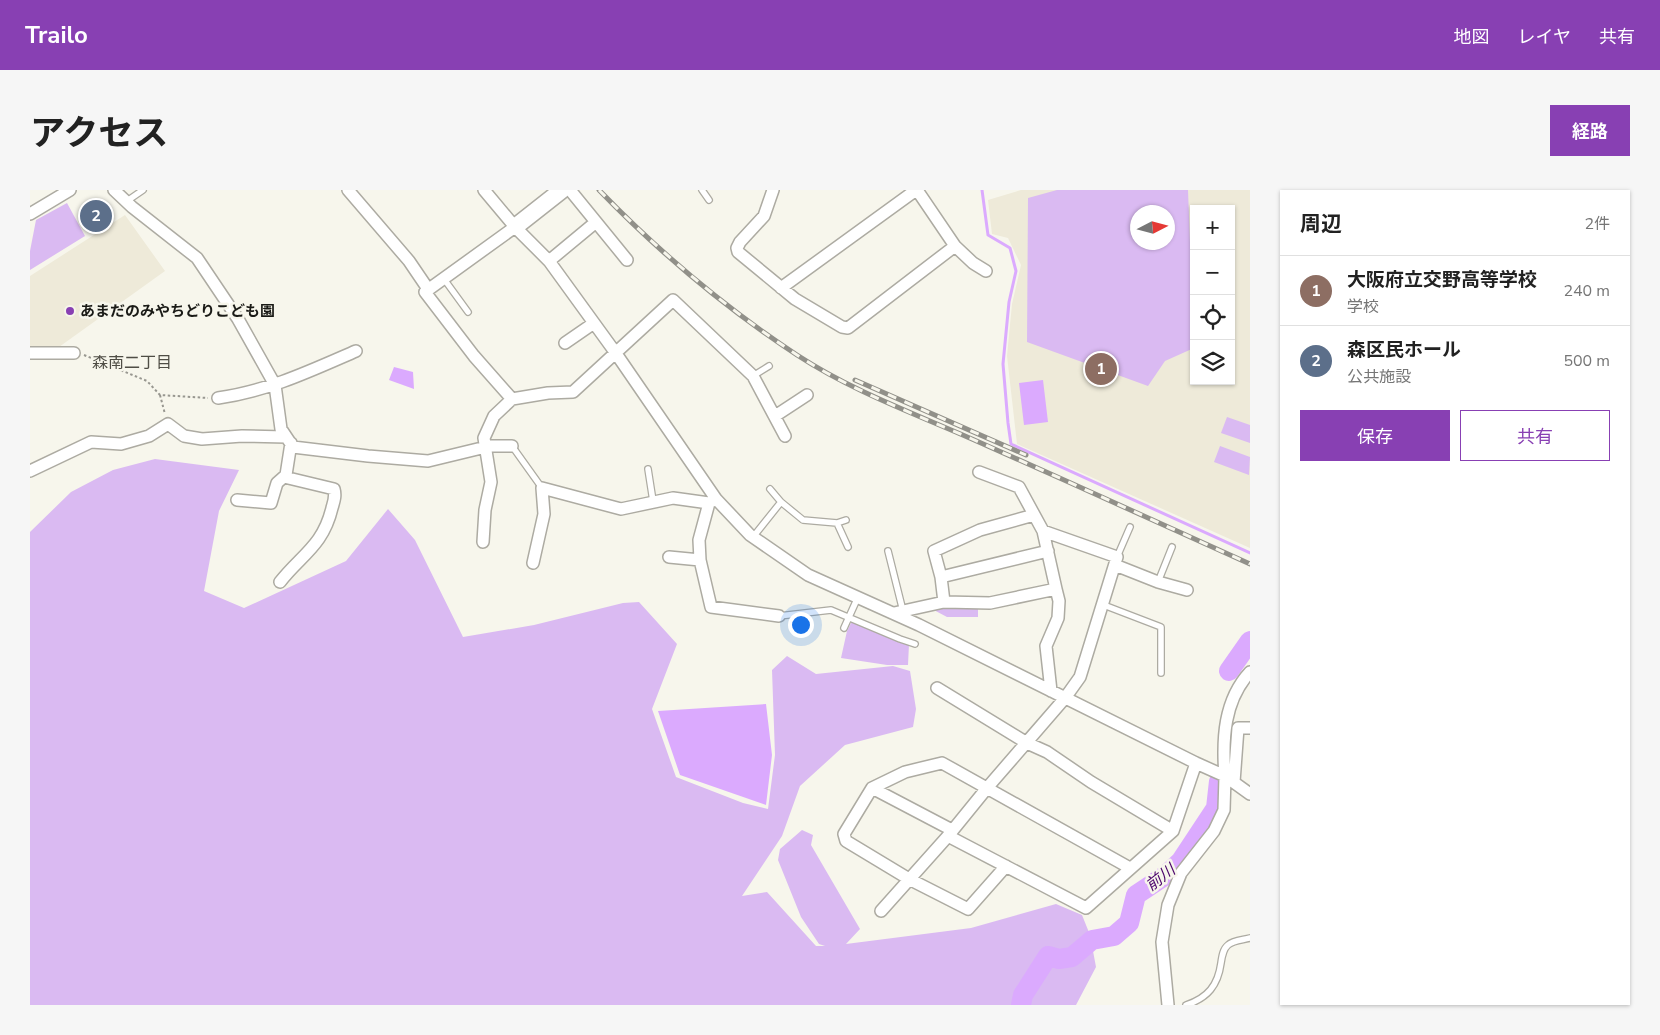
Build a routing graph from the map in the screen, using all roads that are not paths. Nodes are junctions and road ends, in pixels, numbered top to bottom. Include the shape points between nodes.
1 (70, 190) edge
2 (114, 190) edge
3 (143, 190) edge
4 (348, 190) edge
5 (484, 190) edge
6 (562, 190) edge
7 (570, 190) edge
8 (702, 190) edge
9 (773, 190) edge
10 (916, 190) edge
11 (709, 200) dead end
12 (127, 201) junction
13 (30, 214) edge
14 (596, 222) junction
15 (515, 227) junction
16 (955, 246) junction
17 (627, 260) dead end
18 (549, 261) junction
19 (986, 271) dead end
20 (444, 279) junction
21 (781, 288) junction
22 (428, 289) junction
23 (468, 312) dead end
24 (594, 323) junction
25 (565, 343) dead end
26 (356, 351) dead end
27 (615, 352) junction
28 (30, 353) edge
29 (74, 353) road end
30 (769, 366) dead end
31 (753, 376) junction
32 (275, 385) junction
33 (807, 395) dead end
34 (218, 398) road end
35 (512, 399) junction
36 (775, 416) junction
37 (785, 436) dead end
38 (288, 440) junction
39 (512, 446) joint
40 (486, 447) junction
41 (648, 468) dead end
42 (30, 471) edge
43 (979, 472) dead end
44 (284, 477) junction
45 (542, 488) junction
46 (770, 489) dead end
47 (237, 500) dead end
48 (653, 501) junction
49 (712, 501) junction
50 (781, 502) junction
51 (1034, 515) junction
52 (846, 520) dead end
53 (837, 523) junction
54 (1130, 527) dead end
55 (1043, 531) junction
56 (753, 537) junction
57 (483, 542) dead end
58 (848, 547) dead end
59 (1172, 547) dead end
60 (888, 551) dead end
61 (1048, 551) junction
62 (669, 557) dead end
63 (700, 560) junction
64 (1116, 561) junction
65 (533, 562) dead end
66 (941, 577) junction
67 (280, 582) dead end
68 (1158, 582) junction
69 (1056, 589) junction
70 (1186, 590) dead end
71 (858, 597) junction
72 (944, 602) junction
73 (1102, 604) junction
74 (898, 612) junction
75 (779, 616) joint
76 (849, 618) junction
77 (844, 628) dead end
78 (915, 644) dead end
79 (1250, 672) edge
80 (1161, 673) dead end
81 (937, 688) dead end
82 (1051, 691) junction
83 (1065, 698) junction
84 (1250, 728) edge
85 (1027, 742) junction
86 (1196, 763) junction
87 (1229, 779) junction
88 (872, 788) junction
89 (986, 788) junction
90 (1250, 794) edge
91 (1173, 831) junction
92 (950, 833) junction
93 (1006, 866) junction
94 (1130, 868) junction
95 (909, 879) junction
96 (881, 911) dead end
97 (1250, 938) edge
98 (1168, 1005) edge
99 (1186, 1005) edge

1 - 13 street
2 - 12 street
3 - 12 lane
4 - 22 street via 409,261
5 - 15 street
6 - 15 street
7 - 14 street
8 - 11 lane
9 - 21 street via 764,216 737,248
10 - 16 street
10 - 21 street
12 - 32 street via 196,258 238,319
14 - 17 street
14 - 18 street
15 - 18 street
15 - 20 street
16 - 19 street
16 - 21 street via 848,328
18 - 24 street
20 - 22 street
20 - 23 lane
22 - 35 street via 425,292 436,307
24 - 25 street
24 - 27 street
26 - 32 street
27 - 31 street via 673,300
27 - 35 street via 573,392 548,392
27 - 49 street
28 - 29 street
30 - 31 lane
31 - 36 street
32 - 34 street
32 - 38 street via 281,429
33 - 36 street
35 - 40 street via 494,416 484,438
36 - 37 street
38 - 40 street via 293,447 428,461
38 - 42 street via 242,436 202,439 184,436 168,424 149,436 121,444 91,442
38 - 44 street
39 - 40 street
39 - 45 lane
40 - 57 street via 491,482
41 - 48 lane
43 - 51 street via 1019,488
44 - 47 street via 277,483 271,503
44 - 67 street via 334,489 335,495 331,516 320,538
45 - 48 street via 621,509
45 - 65 street via 544,514
46 - 50 lane
48 - 49 street via 673,498
49 - 56 street
49 - 63 street via 699,540
50 - 53 lane via 803,520
50 - 56 lane
51 - 55 street
51 - 66 street via 980,530 934,551
52 - 53 lane
53 - 58 lane
54 - 64 lane
55 - 61 street
55 - 64 street
56 - 71 street via 808,575
59 - 68 lane
60 - 74 lane
61 - 66 street
61 - 69 street
62 - 63 street
63 - 75 street via 711,607
64 - 68 street
64 - 73 street
66 - 72 street
68 - 70 street
69 - 72 street via 990,602
69 - 82 street via 1058,618 1046,646
71 - 74 street
71 - 76 lane
72 - 74 street
73 - 80 lane via 1161,627
73 - 83 street via 1080,677
74 - 82 street
75 - 76 lane via 831,610
76 - 77 lane
76 - 78 lane
79 - 87 street via 1237,690 1228,712 1223,747
81 - 85 street
82 - 83 street
83 - 85 street
83 - 86 street
84 - 87 street via 1238,728
85 - 89 street
85 - 91 street
86 - 87 street
86 - 91 street
87 - 90 street
87 - 98 street via 1224,810 1214,831 1181,873 1168,905 1162,942
88 - 89 street via 904,772 942,763
88 - 92 street
88 - 95 street via 844,834 846,841
89 - 92 street
89 - 94 street
91 - 94 street
92 - 93 street
92 - 95 street
93 - 94 street via 1086,908
93 - 95 street via 968,909
95 - 96 street
97 - 99 lane via 1226,946 1219,976 1211,991

